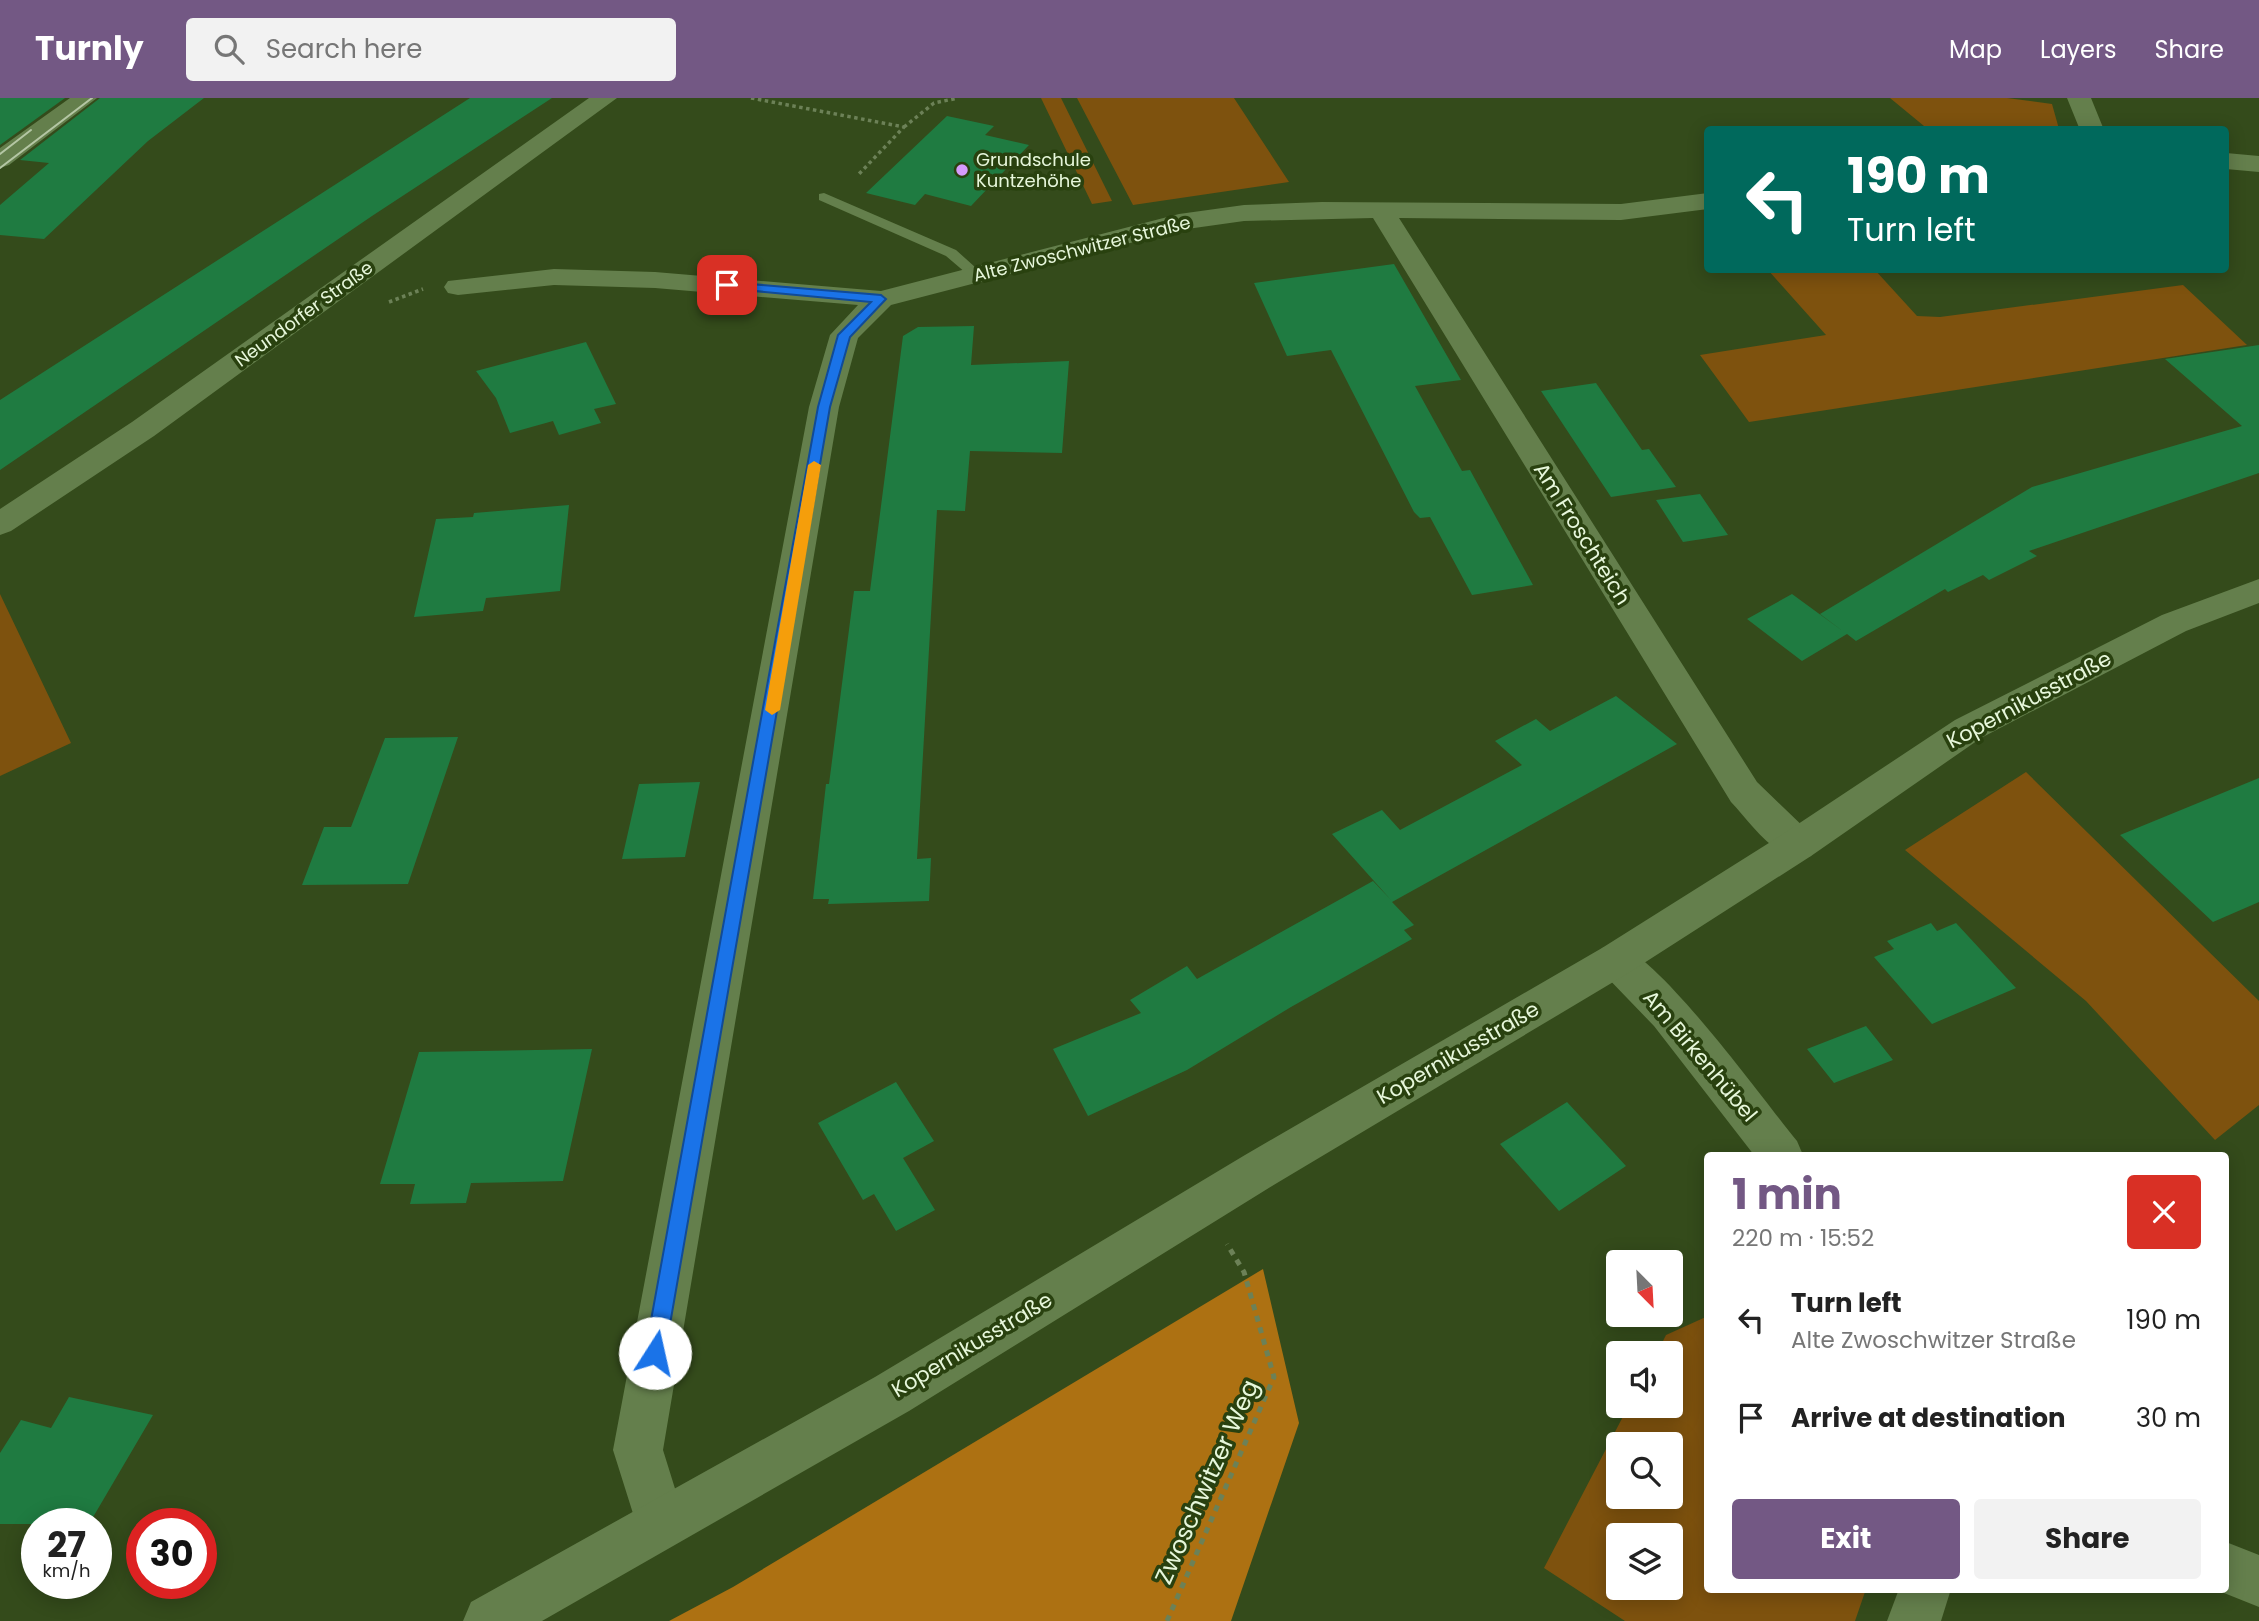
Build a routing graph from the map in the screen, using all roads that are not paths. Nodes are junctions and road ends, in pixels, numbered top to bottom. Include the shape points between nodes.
1 (85, 98) edge
2 (605, 98) edge
3 (2079, 98) edge
4 (2090, 126) edge
5 (0, 160) edge
6 (2229, 161) edge
7 (2259, 164) edge
8 (824, 197) road end
9 (1704, 202) edge
10 (1382, 212) junction
11 (978, 276) junction
12 (458, 287) dead end
13 (881, 299) junction
14 (0, 524) edge
15 (2259, 590) edge
16 (1797, 845) junction
17 (1616, 960) junction
18 (1779, 1152) edge
19 (660, 1524) junction
20 (2229, 1569) edge
21 (2259, 1581) edge
22 (1924, 1593) edge
23 (490, 1621) edge
24 (1914, 1621) edge

1 - 5 street
2 - 14 street, Neundorfer Straße via 143,429
3 - 4 street
6 - 7 street
8 - 11 lane via 951,253
9 - 10 street, Alte Zwoschwitzer Straße via 1621,212
10 - 11 street, Alte Zwoschwitzer Straße via 1244,213 1179,222
10 - 16 street, Am Froschteich via 1744,792
11 - 13 street, Alte Zwoschwitzer Straße
12 - 13 street, Alte Zwoschwitzer Straße via 554,277 604,278
13 - 19 street via 844,335 824,407 638,1450
15 - 16 street, Kopernikusstraße via 2174,623 1968,729
16 - 17 street, Kopernikusstraße
17 - 18 street, Am Birkenhübel via 1669,1014
17 - 19 street, Kopernikusstraße via 892,1394
19 - 23 street, Kopernikusstraße
20 - 21 street
22 - 24 street

